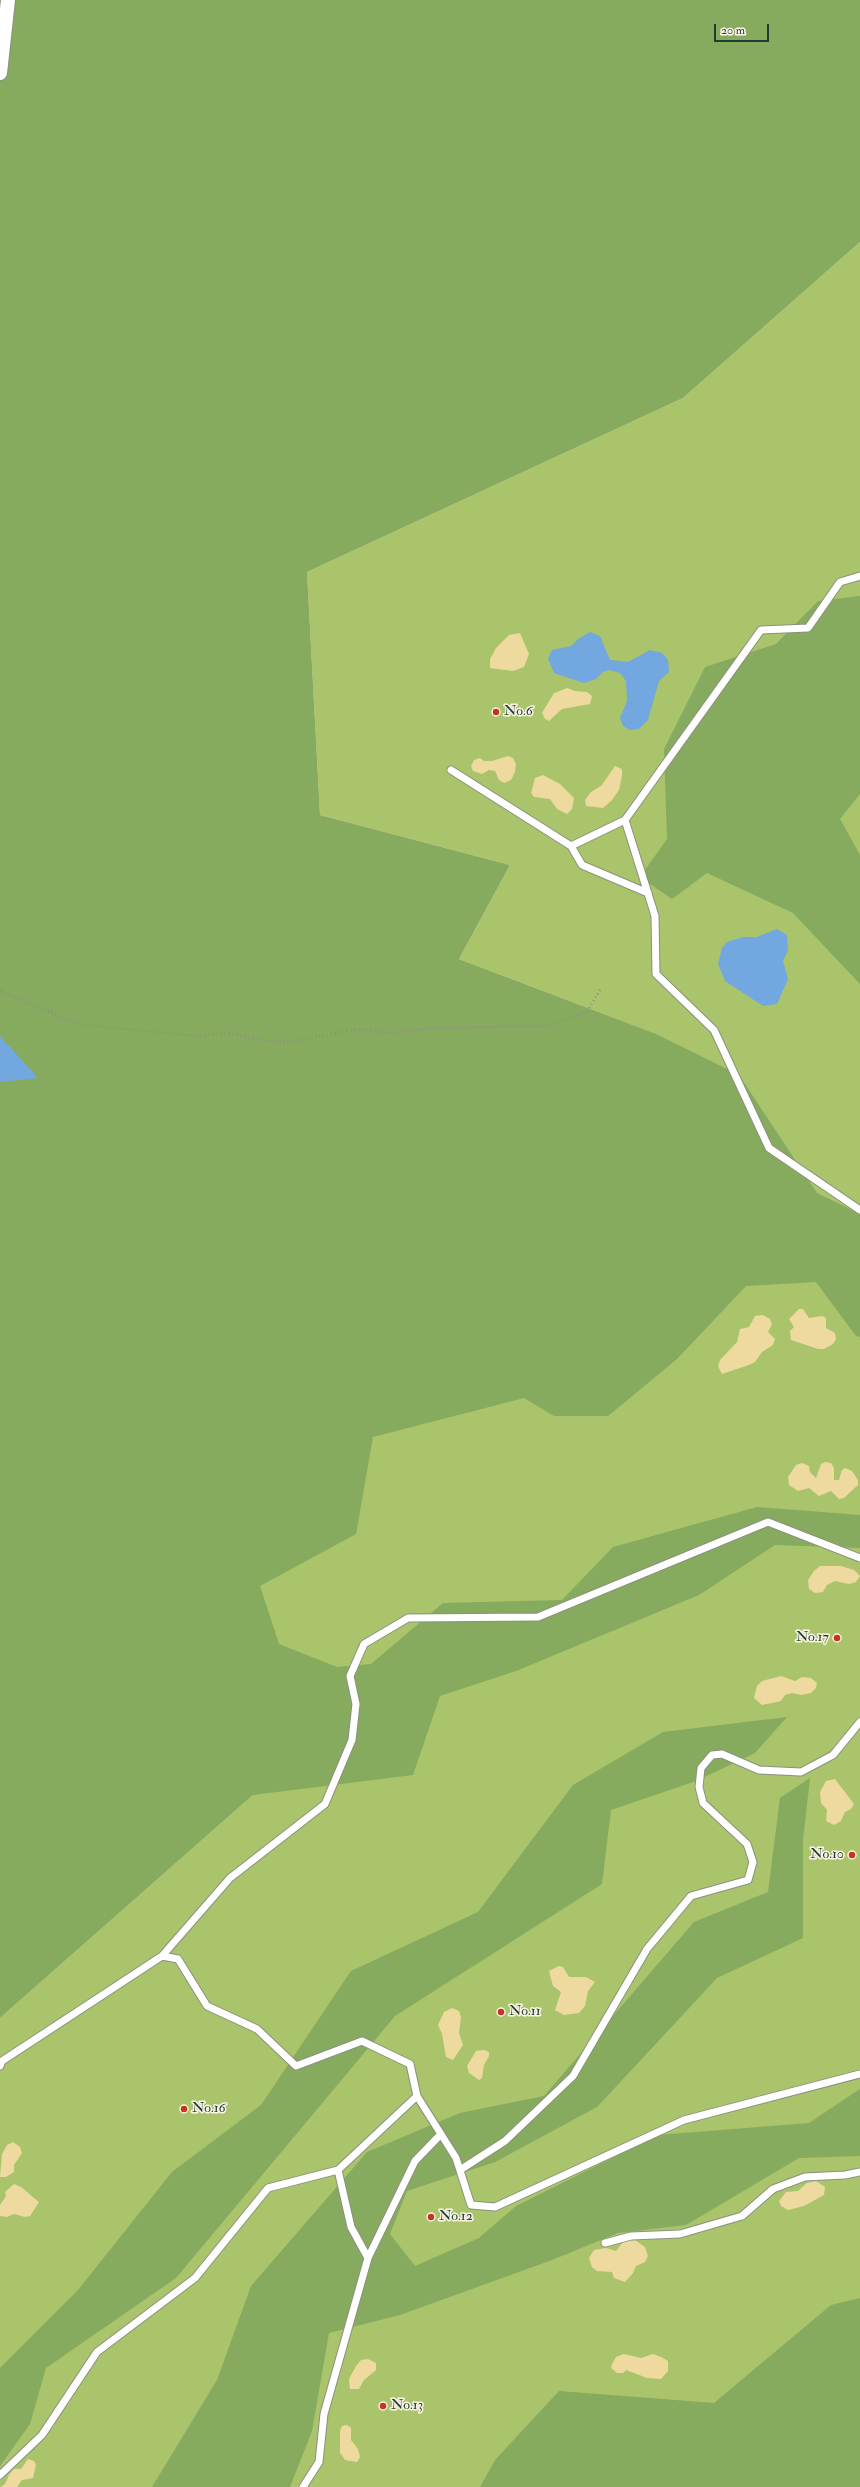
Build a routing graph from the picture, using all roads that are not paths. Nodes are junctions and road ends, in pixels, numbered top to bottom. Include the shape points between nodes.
1 (8, 0) edge
2 (0, 73) edge
3 (860, 576) edge
4 (451, 770) dead end
5 (625, 820) junction
6 (571, 846) junction
7 (648, 893) junction
8 (860, 1210) edge
9 (860, 1558) edge
10 (860, 1722) edge
11 (162, 1956) junction
12 (0, 2066) edge
13 (860, 2074) edge
14 (417, 2096) junction
15 (441, 2134) junction
16 (338, 2170) junction
17 (460, 2170) junction
18 (860, 2172) edge
19 (605, 2243) dead end
20 (368, 2258) junction
21 (0, 2475) edge
22 (303, 2487) edge

1 - 2 street
3 - 5 lane via 840,582 808,628 761,630
4 - 6 lane
5 - 6 lane
5 - 7 lane
6 - 7 lane via 582,865
7 - 8 lane via 655,916 656,974 714,1030 769,1148
9 - 11 lane via 768,1522 538,1617 408,1618 364,1644 350,1676 356,1704 352,1740 325,1804 230,1878
10 - 17 lane via 833,1755 801,1772 759,1770 722,1754 712,1755 701,1768 699,1787 704,1803 746,1844 753,1862 748,1880 690,1896 647,1950 573,2076 505,2141
11 - 12 lane via 2,2061
11 - 14 lane via 178,1959 207,2006 257,2029 296,2066 362,2041 410,2064
13 - 17 lane via 684,2120 496,2207 472,2205
14 - 15 lane
14 - 16 lane
15 - 17 lane
15 - 20 lane via 415,2161
16 - 20 lane via 350,2227
16 - 21 lane via 268,2188 195,2278 97,2352 42,2435
18 - 19 lane via 805,2177 774,2189 742,2216 680,2234 632,2236
20 - 22 lane via 324,2414 319,2462

